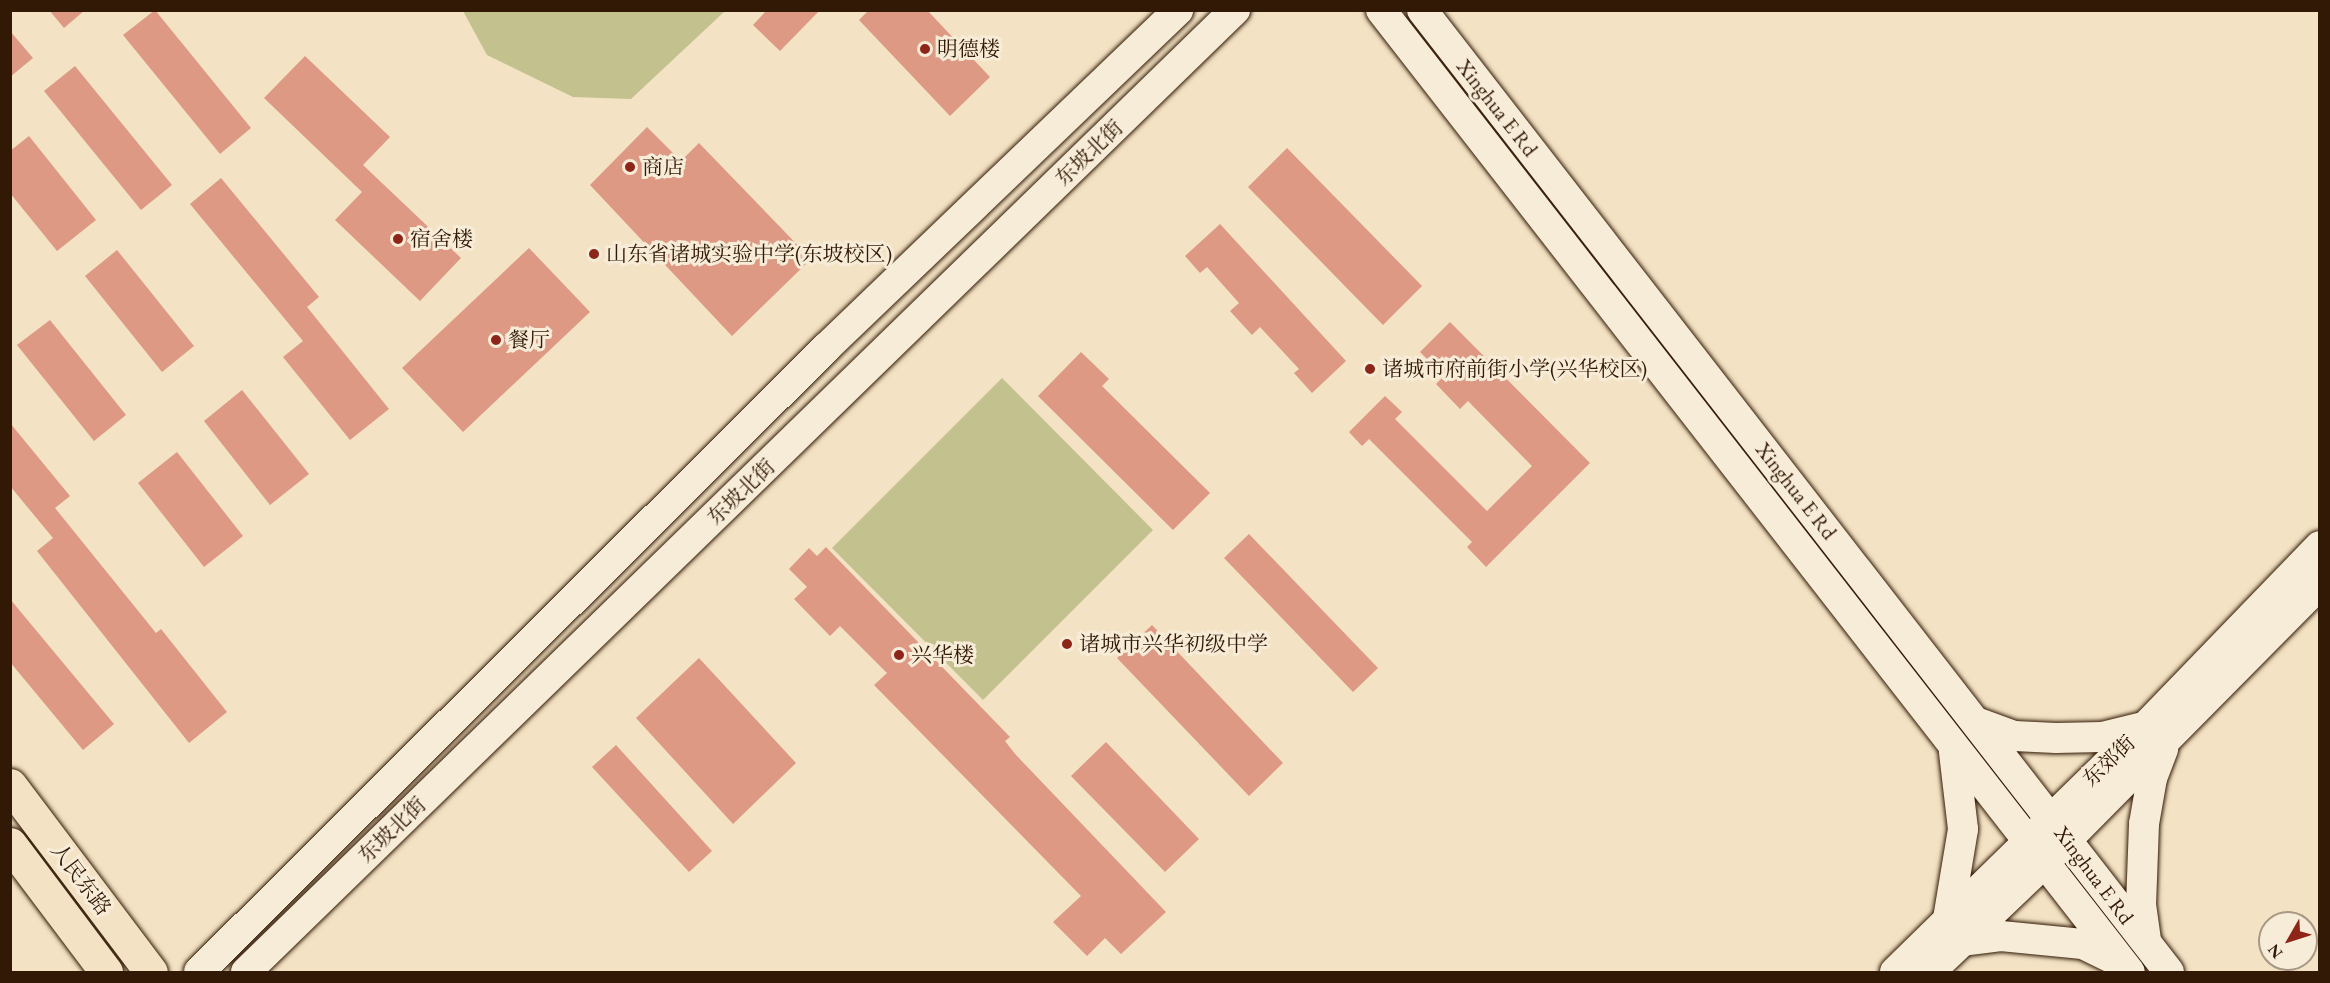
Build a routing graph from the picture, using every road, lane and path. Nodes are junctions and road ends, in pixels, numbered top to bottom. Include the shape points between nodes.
1 (1178, 10) edge
2 (1235, 10) edge
3 (1381, 10) edge
4 (1422, 10) edge
5 (2319, 546) edge
6 (2319, 584) edge
7 (1976, 722) junction
8 (2156, 733) junction
9 (1953, 749) junction
10 (10, 785) edge
11 (2059, 828) junction
12 (10, 844) edge
13 (2036, 853) junction
14 (1954, 930) junction
15 (2146, 943) junction
16 (2126, 968) edge
17 (106, 972) edge
18 (152, 972) edge
19 (199, 972) edge
20 (246, 972) edge
21 (1895, 972) edge
22 (1930, 972) edge
23 (2169, 972) edge

1 - 19 main road, 东坡北街 via 826,348
2 - 20 main road, 东坡北街
3 - 9 main road
4 - 7 main road, Xinghua E Rd
5 - 8 main road, 东郊街
6 - 8 main road, 东郊街
7 - 8 main road via 2014,736
7 - 11 main road, Xinghua E Rd
8 - 11 main road, 东郊街
8 - 15 main road via 2144,824 2141,906
9 - 13 main road
9 - 14 main road via 1963,829
10 - 18 main road, 人民东路
11 - 13 main road, 东郊街
11 - 15 main road, Xinghua E Rd
12 - 17 main road, 人民东路
13 - 14 main road, 东郊街
13 - 16 main road
14 - 16 main road via 2083,944
14 - 21 main road, 东郊街
14 - 22 main road, 东郊街
15 - 23 main road, Xinghua E Rd

